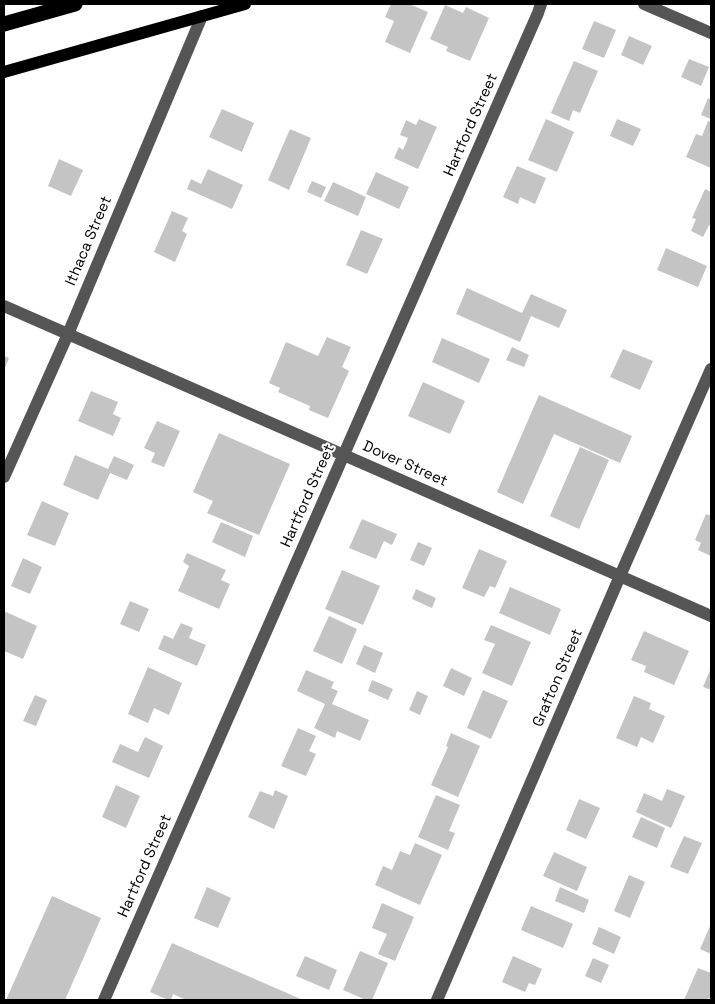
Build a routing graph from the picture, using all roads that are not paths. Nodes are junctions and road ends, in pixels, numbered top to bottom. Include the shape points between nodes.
1 (75, 4) edge
2 (245, 4) edge
3 (541, 4) edge
4 (644, 4) edge
5 (202, 16) junction
6 (4, 24) edge
7 (711, 33) edge
8 (4, 72) edge
9 (4, 306) edge
10 (68, 334) junction
11 (711, 369) edge
12 (344, 454) junction
13 (4, 477) edge
14 (620, 576) junction
15 (711, 616) edge
16 (108, 999) edge
17 (437, 1000) edge

1 - 6 highway
2 - 5 main road
3 - 12 street, Hartford Street
4 - 7 street
5 - 8 main road
5 - 10 street, Ithaca Street
9 - 10 street, Dover Street
10 - 12 street, Dover Street
10 - 13 street, Ithaca Street
11 - 14 street, Grafton Street
12 - 14 street, Dover Street
12 - 16 street, Hartford Street
14 - 15 street, Dover Street
14 - 17 street, Grafton Street

